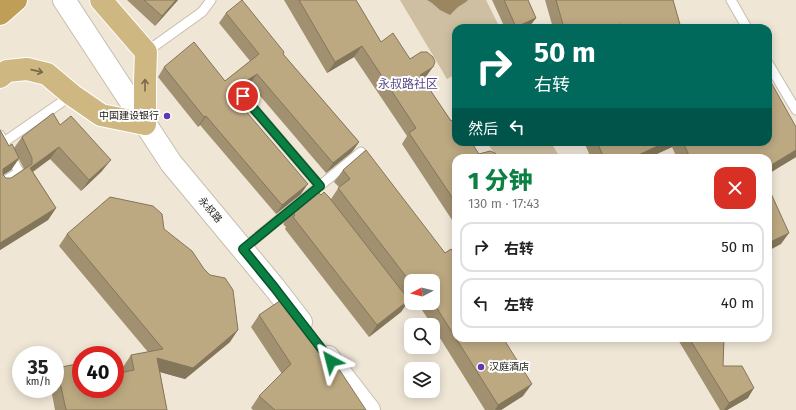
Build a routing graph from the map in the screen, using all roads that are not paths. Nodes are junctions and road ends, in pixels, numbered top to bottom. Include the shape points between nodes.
1 (16, 0) edge
2 (64, 0) edge
3 (101, 0) edge
4 (211, 0) edge
5 (731, 0) edge
6 (0, 14) edge
7 (746, 24) edge
8 (146, 52) junction
9 (772, 70) edge
10 (0, 77) edge
11 (72, 95) junction
12 (243, 96) edge
13 (796, 110) edge
14 (145, 124) junction
15 (2, 138) edge
16 (361, 152) edge
17 (0, 184) edge
18 (318, 191) junction
19 (243, 249) junction
20 (369, 410) edge

1 - 6 highway
2 - 14 street, 永叔路
3 - 8 main road
4 - 8 lane via 202,12
5 - 7 lane
14 -> 8 main road
9 - 13 lane
10 -> 11 main road via 7,71 27,69 47,74
11 - 14 main road via 101,115
11 - 15 lane
12 - 18 lane
14 - 19 street, 永叔路 via 171,163
15 - 17 lane via 19,172
16 - 18 lane
18 - 19 lane
19 - 20 street, 永叔路

